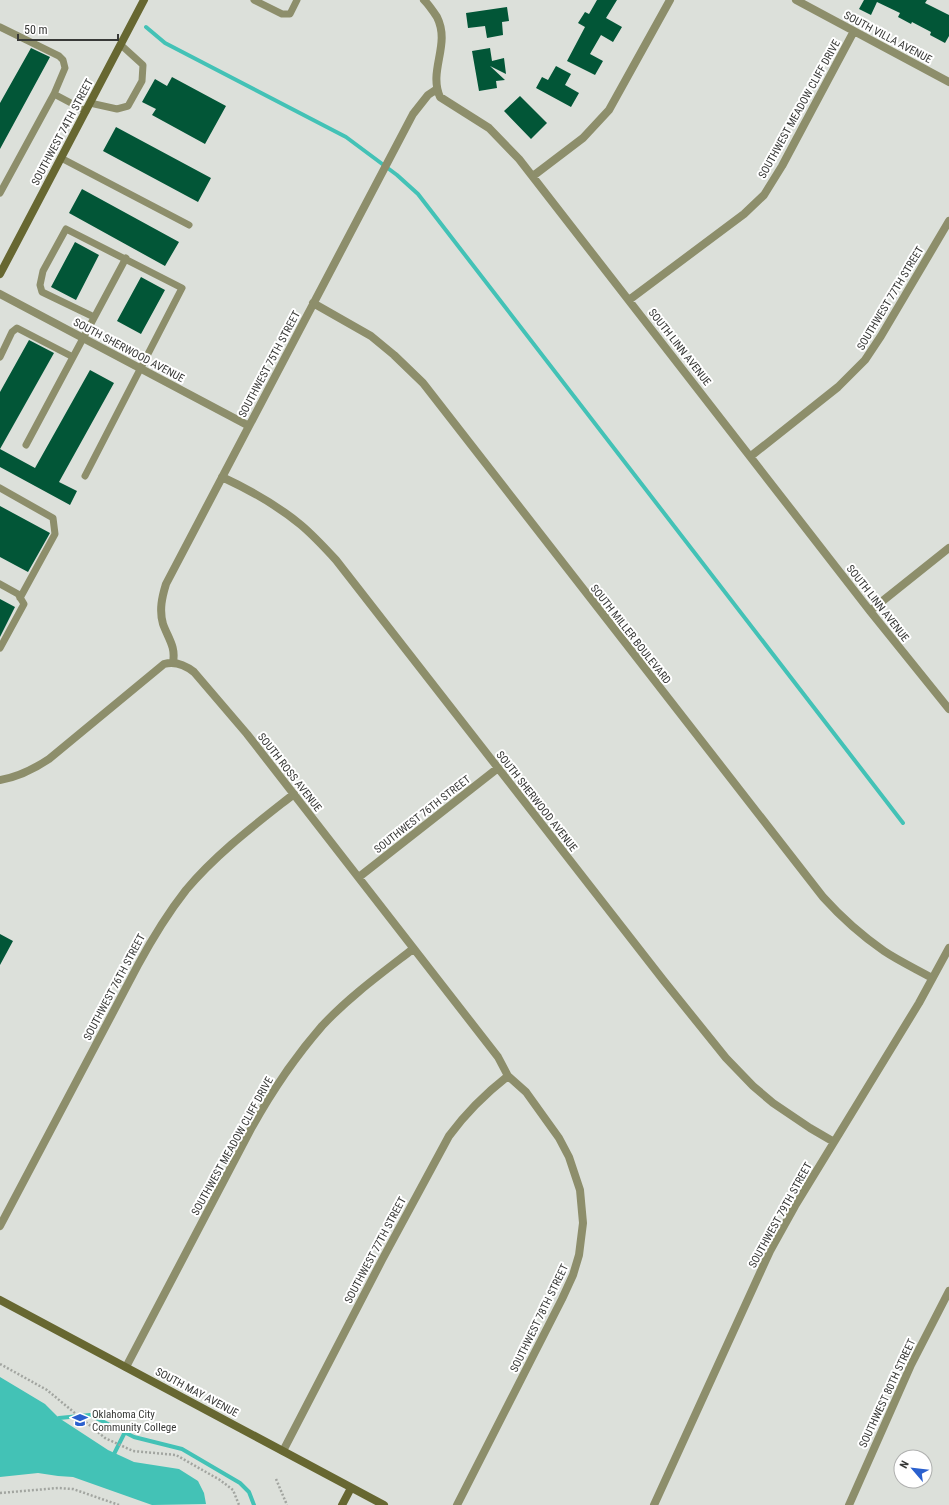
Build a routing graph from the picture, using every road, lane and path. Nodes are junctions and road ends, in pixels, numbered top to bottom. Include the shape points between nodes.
1 (144, 0) edge
2 (254, 0) edge
3 (297, 0) edge
4 (424, 0) edge
5 (670, 0) edge
6 (796, 0) edge
7 (0, 27) edge
8 (854, 31) junction
9 (121, 45) junction
10 (949, 82) edge
11 (437, 89) junction
12 (54, 94) junction
13 (88, 107) junction
14 (61, 158) junction
15 (533, 176) junction
16 (0, 193) edge
17 (949, 221) edge
18 (190, 225) dead end
19 (126, 258) junction
20 (0, 274) edge
21 (0, 294) edge
22 (629, 300) junction
23 (313, 303) junction
24 (94, 317) junction
25 (83, 338) junction
26 (0, 357) edge
27 (73, 357) junction
28 (142, 369) junction
29 (249, 426) junction
30 (26, 444) dead end
31 (751, 456) junction
32 (85, 476) dead end
33 (222, 477) junction
34 (0, 488) edge
35 (949, 548) edge
36 (0, 584) edge
37 (20, 598) junction
38 (870, 610) junction
39 (0, 648) edge
40 (173, 662) junction
41 (949, 709) edge
42 (498, 768) junction
43 (0, 780) edge
44 (294, 794) junction
45 (358, 877) junction
46 (949, 948) edge
47 (413, 949) junction
48 (932, 978) junction
49 (508, 1076) junction
50 (834, 1142) junction
51 (0, 1226) edge
52 (949, 1291) edge
53 (0, 1300) edge
54 (0, 1364) edge
55 (126, 1367) junction
56 (283, 1451) junction
57 (276, 1479) dead end
58 (351, 1488) junction
59 (0, 1493) edge
60 (381, 1504) edge
61 (119, 1505) edge
62 (239, 1505) edge
63 (287, 1505) edge
64 (342, 1505) edge
65 (457, 1505) edge
66 (654, 1505) edge
67 (849, 1505) edge

1 - 9 main road, SOUTHWEST 74TH STREET
2 - 3 lane via 282,14 290,14
4 - 11 street via 434,12 441,29 442,47
5 - 15 street via 609,110 583,138
6 - 8 street, SOUTH VILLA AVENUE
7 - 12 lane via 63,60 65,68
8 - 10 street, SOUTH VILLA AVENUE
8 - 22 street, SOUTHWEST MEADOW CLIFF DRIVE via 764,195 744,214
9 - 13 main road, SOUTHWEST 74TH STREET
9 - 13 lane via 143,65 142,81 128,106 117,109
11 - 15 street, SOUTH LINN AVENUE via 440,97 500,137
11 - 23 street, SOUTHWEST 75TH STREET via 418,107
12 - 13 lane
12 - 16 lane
13 - 14 main road, SOUTHWEST 74TH STREET
14 - 18 lane
14 - 20 main road, SOUTHWEST 74TH STREET
15 - 22 street, SOUTH LINN AVENUE
17 - 31 street, SOUTHWEST 77TH STREET via 865,360 838,387
19 - 24 lane
19 - 24 lane via 66,228 43,271 40,285 42,292
19 - 28 lane via 182,288
21 - 25 street, SOUTH SHERWOOD AVENUE
22 - 31 street, SOUTH LINN AVENUE
23 - 29 street, SOUTHWEST 75TH STREET
23 - 48 street, SOUTH MILLER BOULEVARD via 371,336 423,383 823,897 847,922 873,943
24 - 25 lane
25 - 27 lane
25 - 28 street, SOUTH SHERWOOD AVENUE
26 - 27 lane via 12,332 17,328
27 - 30 lane
28 - 29 street, SOUTH SHERWOOD AVENUE
28 - 32 lane
29 - 33 street, SOUTHWEST 75TH STREET
31 - 38 street, SOUTH LINN AVENUE
33 - 40 street, SOUTHWEST 75TH STREET via 163,593 161,612 174,648
33 - 42 street, SOUTH SHERWOOD AVENUE via 244,487 290,517 336,560
34 - 37 lane via 53,518 55,534
35 - 38 street
36 - 37 lane via 18,594
37 - 39 lane via 24,604
38 - 41 street, SOUTH LINN AVENUE
40 - 43 street via 155,669 49,759 21,775
40 - 44 street, SOUTH ROSS AVENUE via 194,672
42 - 45 street, SOUTHWEST 76TH STREET
42 - 50 street, SOUTH SHERWOOD AVENUE via 726,1058 752,1086
44 - 45 street, SOUTH ROSS AVENUE
44 - 51 street, SOUTHWEST 76TH STREET via 233,842 187,890 158,930
45 - 47 street, SOUTH ROSS AVENUE
46 - 48 street, SOUTHWEST 79TH STREET
47 - 49 street, SOUTH ROSS AVENUE via 498,1057
47 - 55 street, SOUTHWEST MEADOW CLIFF DRIVE via 337,1012 289,1068 252,1127
48 - 50 street, SOUTHWEST 79TH STREET
49 - 56 street, SOUTHWEST 77TH STREET via 468,1111 443,1147
49 - 65 street, SOUTHWEST 78TH STREET via 526,1092 559,1138 569,1157 580,1190 582,1240 565,1293
50 - 66 street, SOUTHWEST 79TH STREET via 770,1250
52 - 67 street, SOUTHWEST 80TH STREET via 911,1365
53 - 55 main road, SOUTH MAY AVENUE
54 - 62 path via 47,1390 105,1438 132,1451 176,1455 228,1485
55 - 56 main road, SOUTH MAY AVENUE
56 - 58 main road, SOUTH MAY AVENUE
57 - 63 path
58 - 60 main road, SOUTH MAY AVENUE
58 - 64 main road
59 - 61 path via 68,1488

